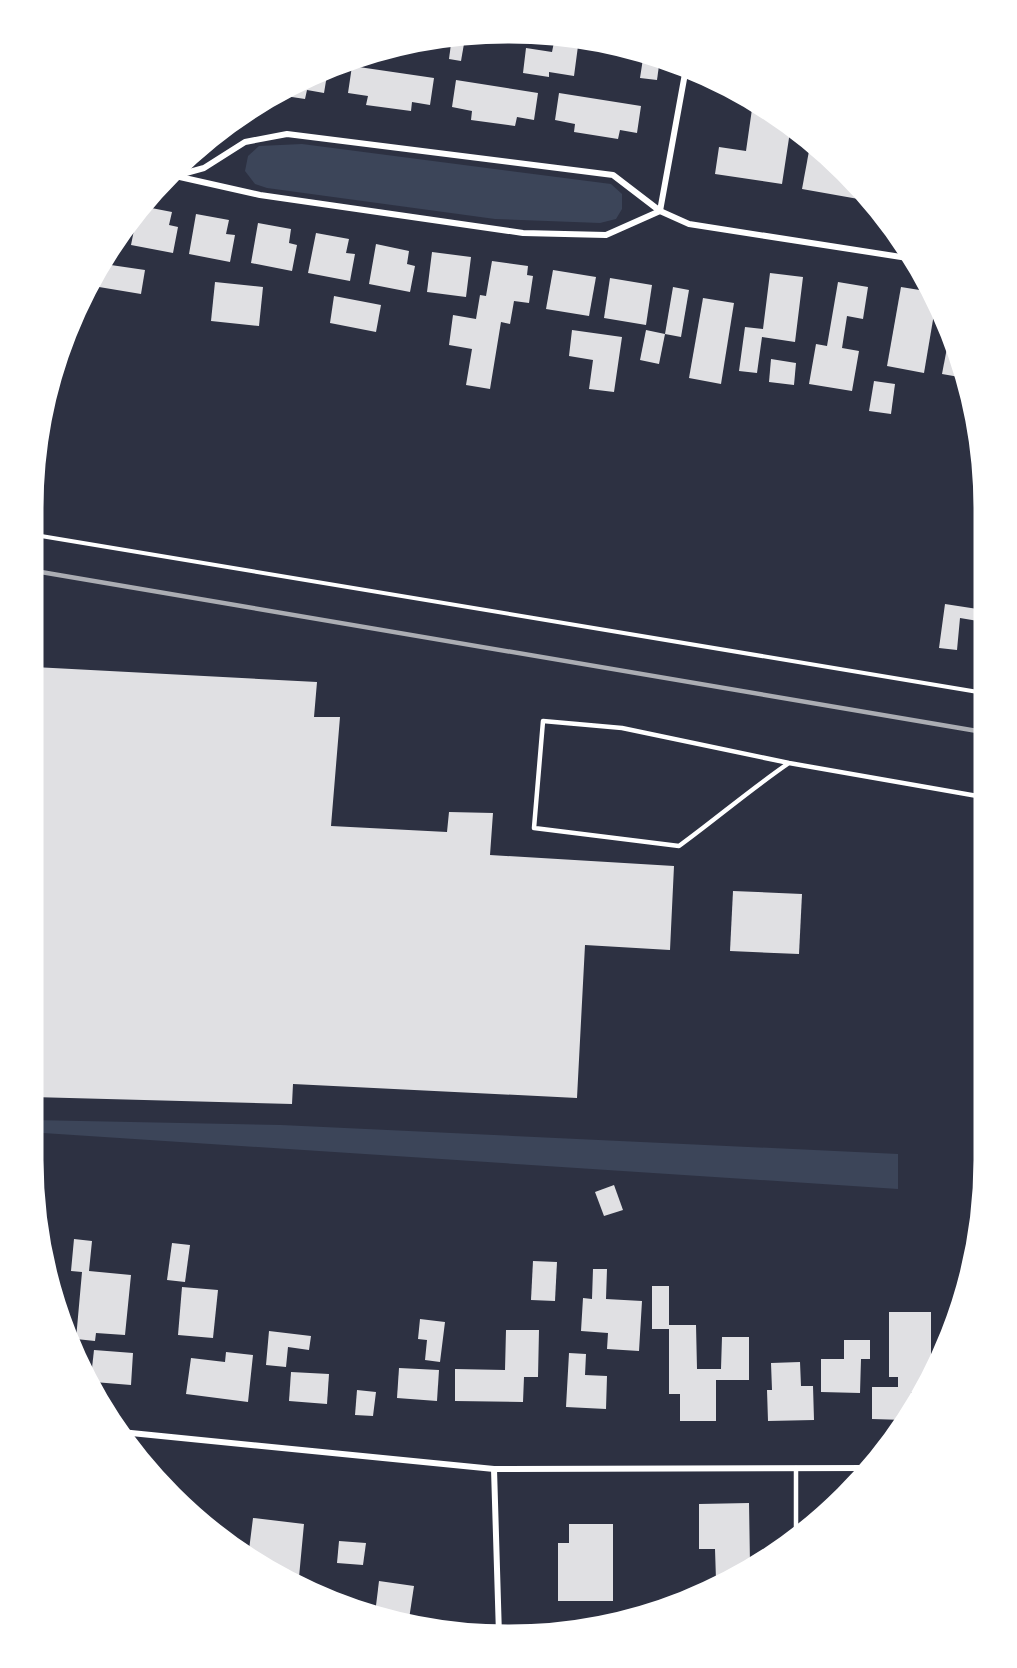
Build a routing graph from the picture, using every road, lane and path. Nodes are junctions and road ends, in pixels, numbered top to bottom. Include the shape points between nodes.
1 (684, 77) edge
2 (186, 172) edge
3 (181, 177) edge
4 (660, 211) junction
5 (901, 257) edge
6 (42, 536) edge
7 (975, 692) edge
8 (789, 763) junction
9 (975, 796) edge
10 (131, 1433) edge
11 (796, 1468) junction
12 (858, 1468) edge
13 (494, 1469) junction
14 (796, 1527) edge
15 (499, 1626) edge

1 - 4 street
2 - 4 street via 204,168 245,142 287,134 613,175
3 - 4 street via 260,195 523,233 606,235
4 - 5 street via 689,224
6 - 7 path
8 - 8 lane via 622,728 543,721 534,828 679,846
8 - 9 lane
10 - 13 street
11 - 12 street
11 - 13 street
11 - 14 lane
13 - 15 street

